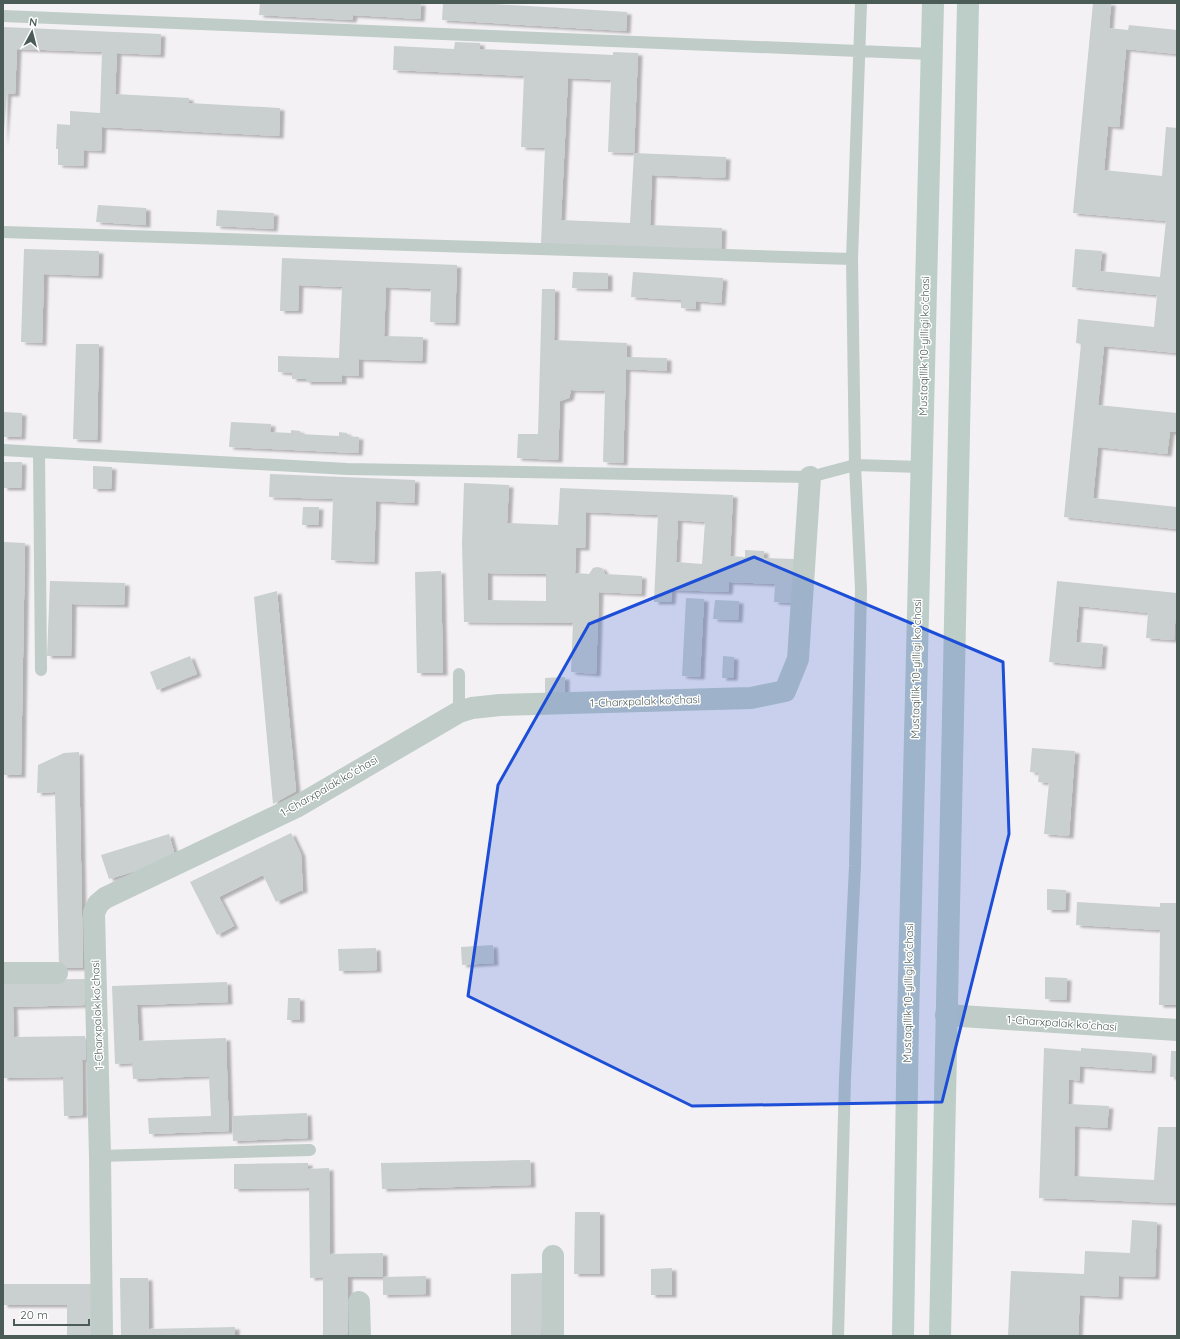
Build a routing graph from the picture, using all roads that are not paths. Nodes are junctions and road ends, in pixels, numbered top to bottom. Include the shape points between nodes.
1 (861, 3) edge
2 (933, 3) edge
3 (968, 3) edge
4 (3, 16) edge
5 (860, 50) junction
6 (931, 54) junction
7 (3, 232) edge
8 (852, 259) junction
9 (3, 450) edge
10 (38, 452) junction
11 (855, 465) junction
12 (921, 467) junction
13 (810, 478) junction
14 (42, 670) dead end
15 (459, 674) dead end
16 (459, 712) junction
17 (3, 973) edge
18 (57, 973) dead end
19 (946, 1015) junction
20 (1177, 1030) edge
21 (310, 1150) dead end
22 (100, 1156) junction
23 (553, 1256) dead end
24 (359, 1302) dead end
25 (102, 1336) edge
26 (360, 1336) edge
27 (553, 1336) edge
28 (838, 1336) edge
29 (903, 1336) edge
30 (940, 1336) edge

1 - 5 lane
2 - 6 main road, Mustaqillik 10-yilligi ko'chasi
3 - 19 main road
4 - 5 lane
5 - 6 lane
5 - 8 lane
6 - 12 main road, Mustaqillik 10-yilligi ko'chasi
7 - 8 lane
8 - 11 lane
9 - 10 lane
10 - 13 lane via 347,469
10 - 14 lane
11 - 12 lane
11 - 13 lane
11 - 28 lane via 861,589 855,866 845,1086
12 - 29 main road, Mustaqillik 10-yilligi ko'chasi
13 - 16 street, 1-Charxpalak koʻchasi via 798,659 785,691 751,698 500,705
15 - 16 lane
16 - 22 street, 1-Charxpalak koʻchasi via 298,806 98,904 94,913
17 - 18 street
19 - 20 street, 1-Charxpalak koʻchasi
19 - 30 main road
21 - 22 lane
22 - 25 street, 1-Charxpalak koʻchasi
23 - 27 street
24 - 26 street

